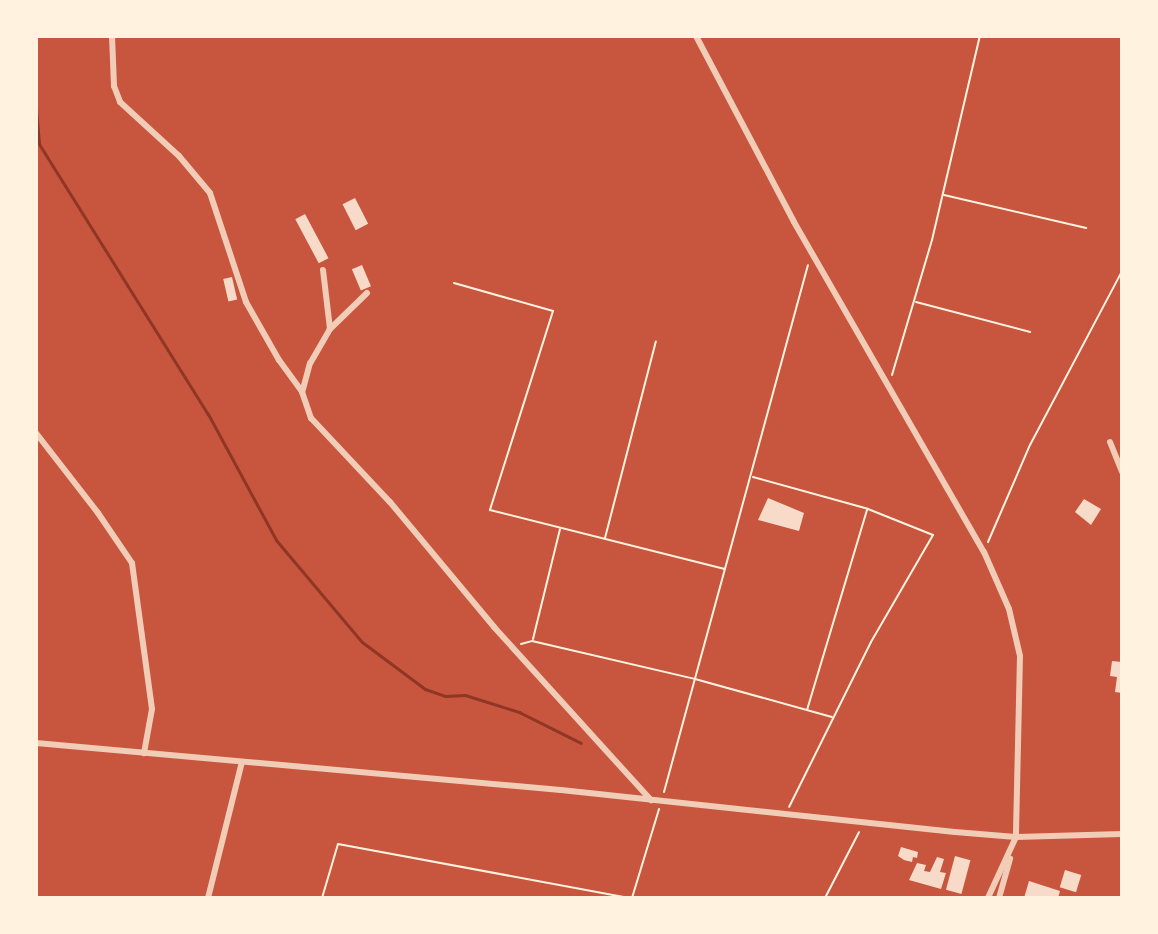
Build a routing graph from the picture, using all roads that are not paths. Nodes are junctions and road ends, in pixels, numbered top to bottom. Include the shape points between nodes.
1 (112, 36) edge
2 (696, 36) edge
3 (323, 270) dead end
4 (367, 293) dead end
5 (330, 329) junction
6 (302, 392) junction
7 (36, 433) edge
8 (1110, 442) dead end
9 (1122, 472) edge
10 (36, 743) edge
11 (144, 753) junction
12 (242, 762) junction
13 (651, 800) junction
14 (1122, 834) edge
15 (1016, 837) junction
16 (208, 898) edge
17 (988, 898) edge
18 (999, 898) edge

1 - 6 street via 114,86 120,102 210,193 246,302
2 - 15 street via 812,253 984,552 1009,609 1020,656
3 - 5 street
4 - 5 street
5 - 6 street via 310,363
6 - 13 street via 311,418
7 - 11 street via 132,563 152,709
8 - 9 street
10 - 11 street
11 - 12 street
12 - 13 street
12 - 16 street
13 - 15 street
14 - 15 street
15 - 17 street
15 - 18 street

